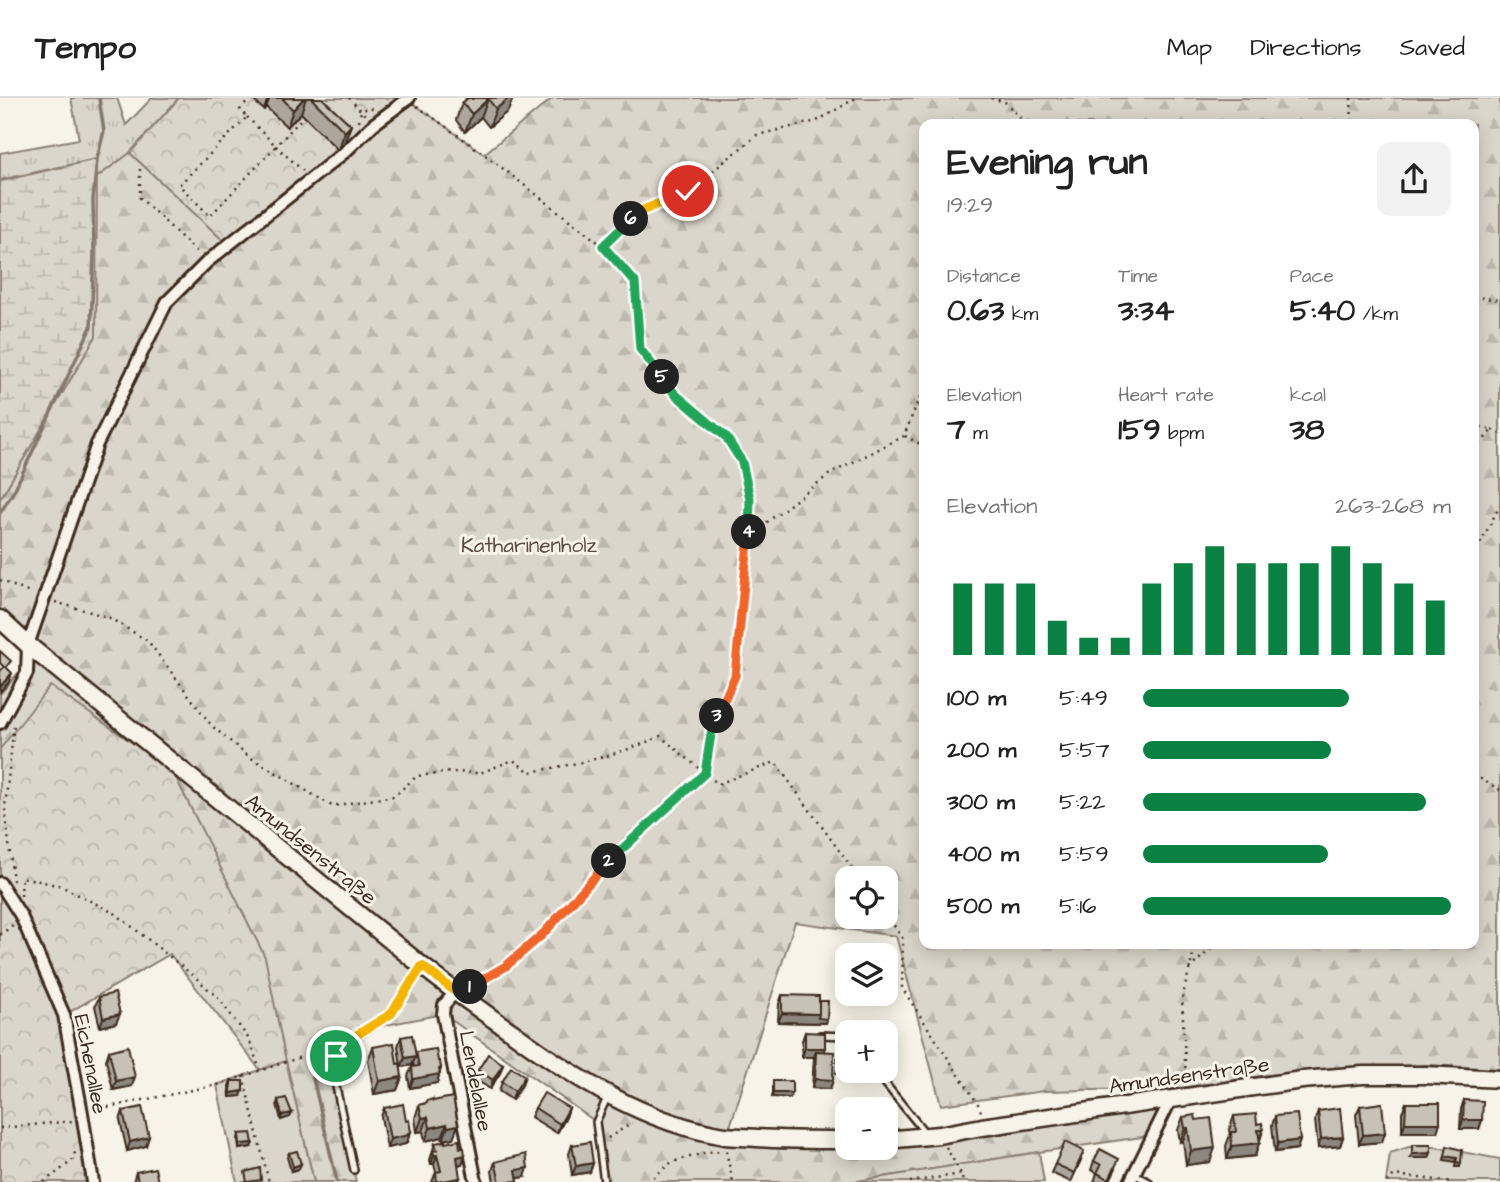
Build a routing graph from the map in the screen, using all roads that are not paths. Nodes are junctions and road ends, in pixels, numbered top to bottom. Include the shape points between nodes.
1 (408, 99) edge
2 (0, 620) edge
3 (29, 645) junction
4 (0, 723) edge
5 (0, 883) edge
6 (422, 966) junction
7 (458, 994) junction
8 (807, 1034) edge
9 (835, 1035) edge
10 (1500, 1079) edge
11 (885, 1083) edge
12 (608, 1095) junction
13 (1179, 1098) junction
14 (933, 1136) junction
15 (898, 1139) edge
16 (835, 1140) edge
17 (354, 1170) dead end
18 (1132, 1178) edge
19 (93, 1182) edge
20 (476, 1182) edge
21 (604, 1182) edge
22 (1149, 1182) edge

1 - 3 street via 207,262 167,302 97,444
2 - 3 street, Amundsenstraße
3 - 4 street via 27,673
3 - 6 street, Amundsenstraße
5 - 19 street, Eichenallee via 21,916 64,1015
6 - 7 street, Amundsenstraße
6 - 17 lane via 391,1014 350,1039 336,1056 335,1082
7 - 12 street, Amundsenstraße
7 - 20 street, Lendelallee via 444,1005 443,1014
8 - 9 lane
10 - 13 street, Amundsenstraße via 1363,1076
11 - 14 lane
12 - 16 street, Amundsenstraße via 726,1143
12 - 21 lane via 597,1122
13 - 14 street, Amundsenstraße
13 - 18 street
14 - 15 street, Amundsenstraße
18 - 22 lane

